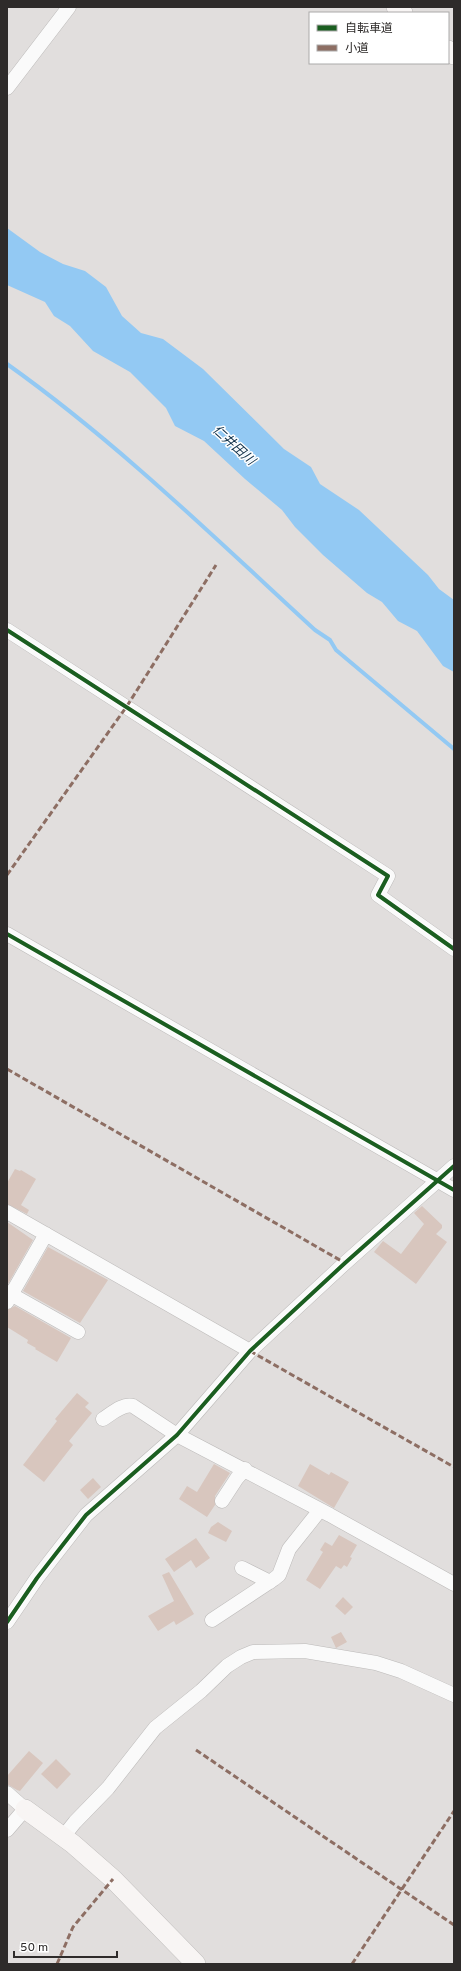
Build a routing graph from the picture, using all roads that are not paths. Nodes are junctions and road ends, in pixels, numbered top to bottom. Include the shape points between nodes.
1 (69, 7) edge
2 (7, 88) edge
3 (7, 630) edge
4 (7, 934) edge
5 (454, 949) edge
6 (454, 1166) edge
7 (437, 1180) junction
8 (454, 1190) edge
9 (7, 1212) edge
10 (46, 1234) junction
11 (9, 1296) edge
12 (78, 1332) dead end
13 (250, 1351) junction
14 (103, 1419) dead end
15 (177, 1435) junction
16 (245, 1470) junction
17 (222, 1501) dead end
18 (320, 1510) junction
19 (242, 1568) dead end
20 (270, 1582) junction
21 (454, 1584) edge
22 (212, 1620) dead end
23 (7, 1622) edge
24 (454, 1695) edge
25 (7, 1793) edge
26 (25, 1809) junction
27 (7, 1830) edge
28 (63, 1837) junction
29 (196, 1964) edge

1 - 2 street
3 - 5 street via 388,876 378,895
4 - 7 street
6 - 7 street
7 - 8 street
7 - 13 street
9 - 10 street
10 - 11 street
10 - 13 street
11 - 12 street
13 - 15 street
14 - 15 street via 129,1404
15 - 16 street
15 - 23 street via 86,1515
16 - 17 street
16 - 18 street
18 - 20 street via 290,1550 278,1575
18 - 21 street
19 - 20 street
20 - 22 street
24 - 28 street via 401,1671 376,1663 304,1651 253,1652 227,1666 155,1728 108,1788
25 - 26 street
26 - 27 street
26 - 28 street
28 - 29 street via 113,1879

